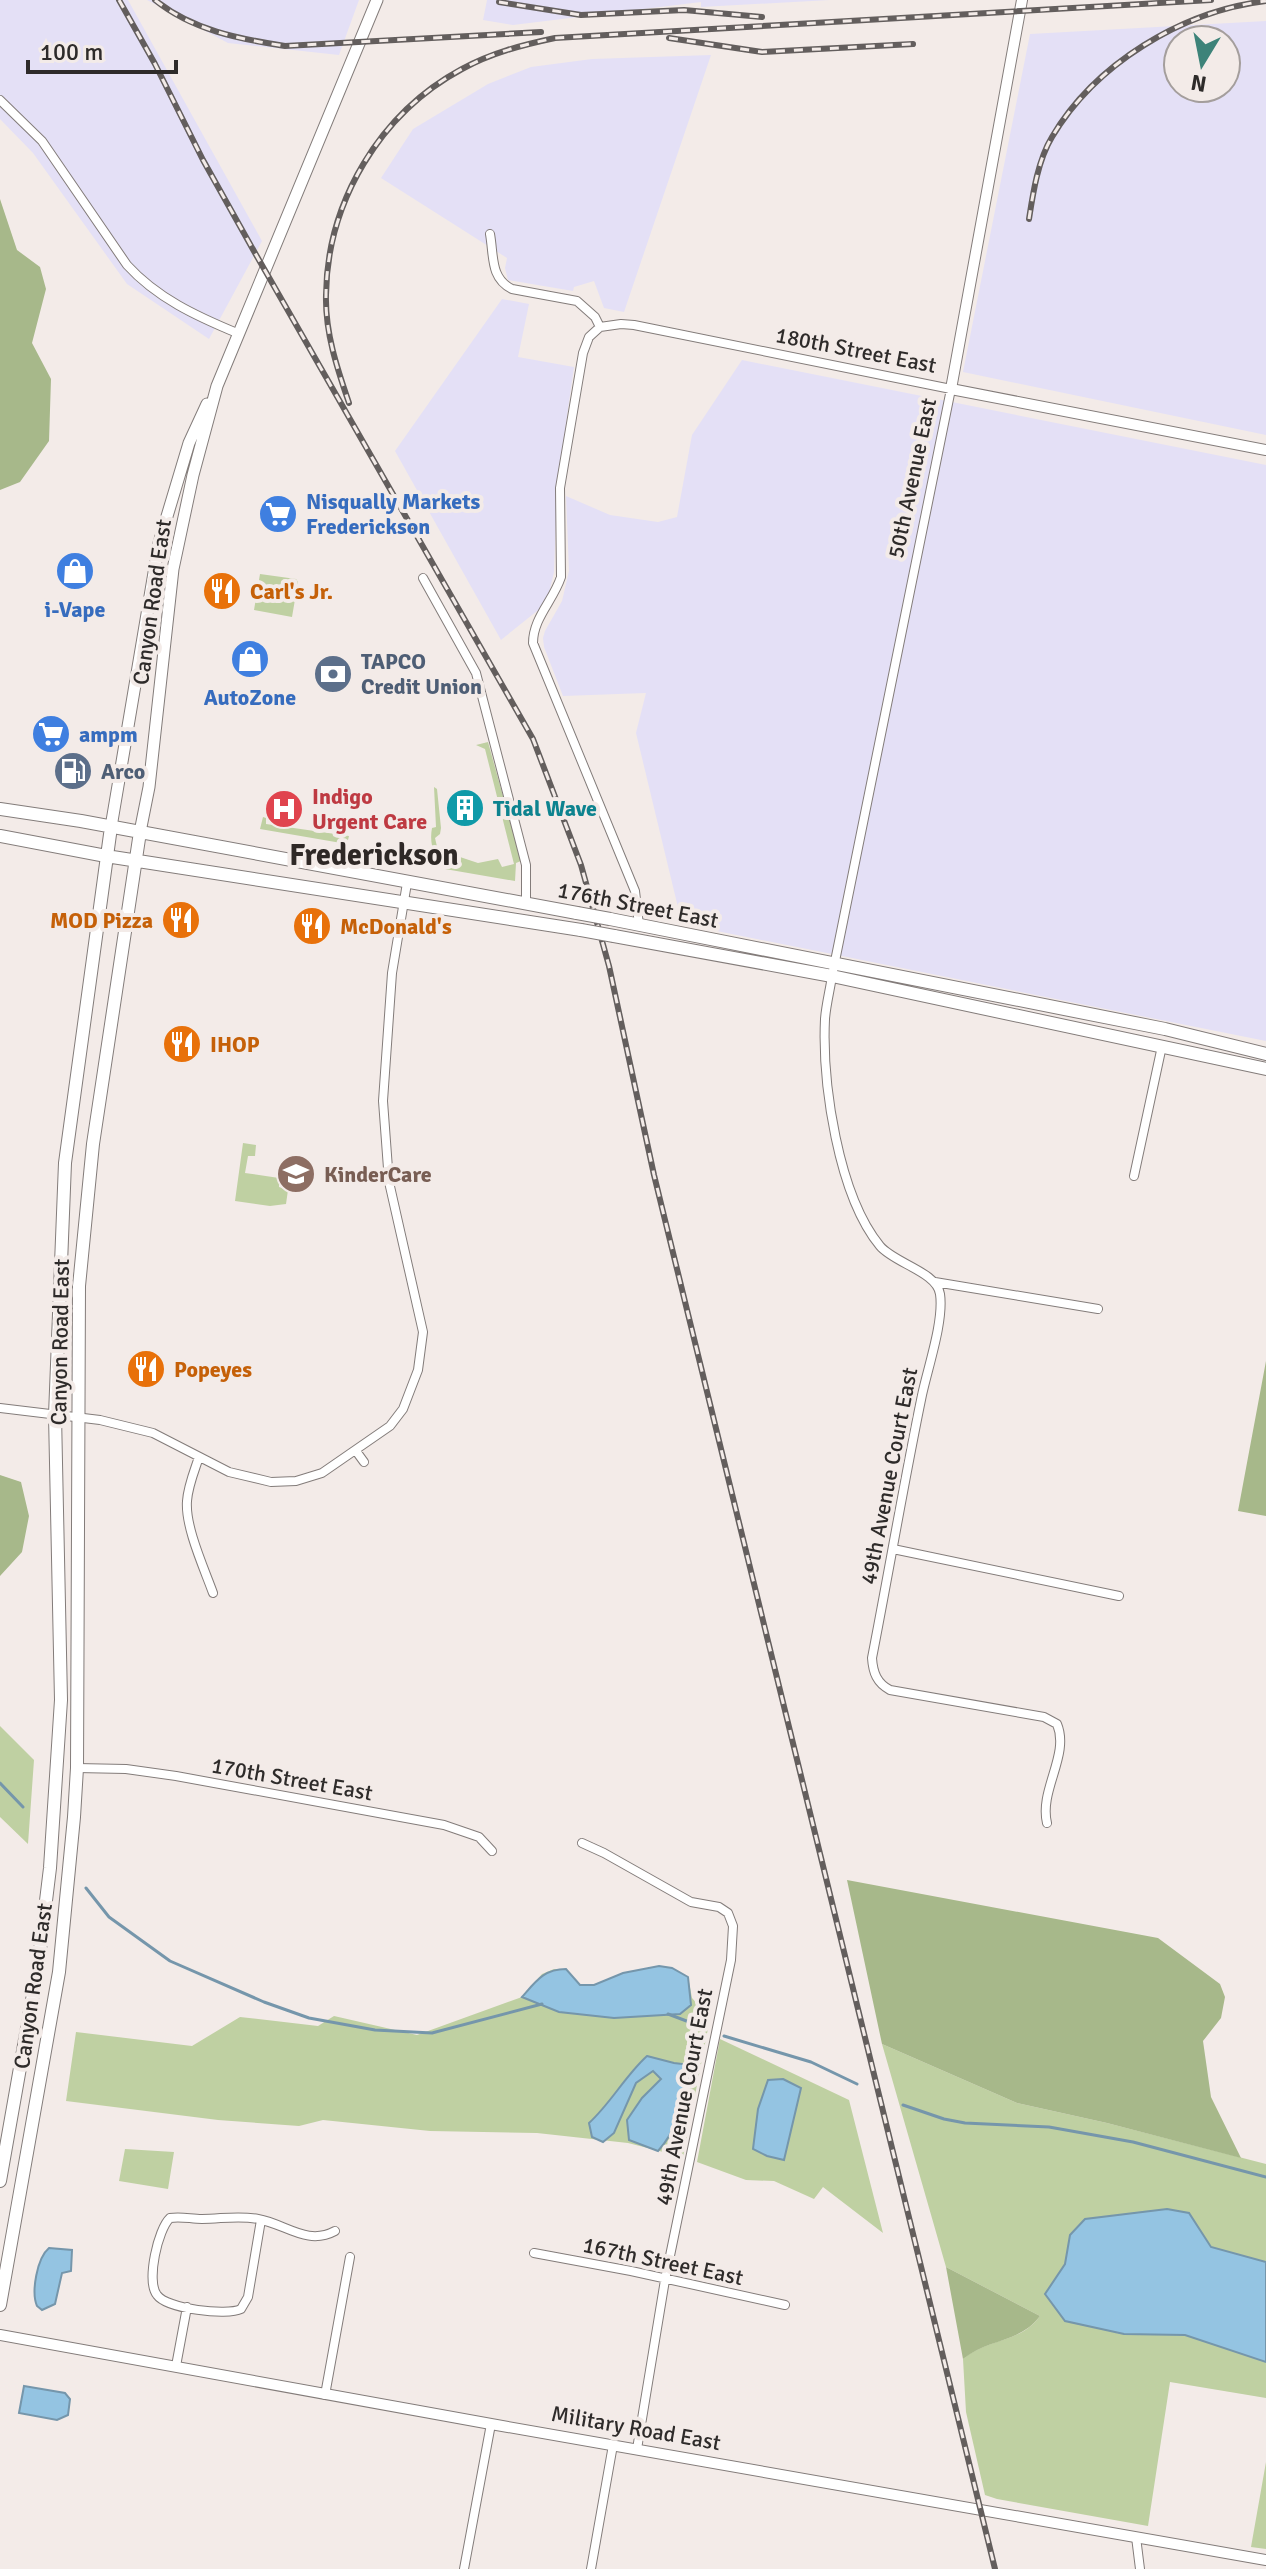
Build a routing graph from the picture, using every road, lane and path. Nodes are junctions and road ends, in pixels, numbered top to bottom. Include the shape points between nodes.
1 (377, 0) edge
2 (1022, 0) edge
3 (0, 100) edge
4 (490, 234) dead end
5 (600, 327) junction
6 (237, 333) junction
7 (217, 386) junction
8 (951, 389) junction
9 (1266, 450) edge
10 (423, 578) dead end
11 (0, 809) edge
12 (111, 827) junction
13 (140, 832) junction
14 (0, 836) edge
15 (106, 856) junction
16 (135, 861) junction
17 (407, 883) junction
18 (403, 903) junction
19 (526, 903) junction
20 (639, 925) junction
21 (834, 970) junction
22 (1162, 1046) junction
23 (1182, 1050) junction
24 (1266, 1054) edge
25 (1266, 1062) edge
26 (1266, 1069) edge
27 (1134, 1176) dead end
28 (934, 1282) junction
29 (1098, 1309) dead end
30 (0, 1408) edge
31 (55, 1415) junction
32 (79, 1418) junction
33 (356, 1451) junction
34 (199, 1457) junction
35 (364, 1462) dead end
36 (893, 1549) junction
37 (213, 1593) dead end
38 (1119, 1596) dead end
39 (61, 1700) junction
40 (77, 1768) junction
41 (1047, 1823) dead end
42 (582, 1843) dead end
43 (492, 1851) dead end
44 (0, 2181) edge
45 (261, 2220) junction
46 (335, 2231) dead end
47 (534, 2253) dead end
48 (350, 2257) dead end
49 (665, 2280) junction
50 (0, 2305) edge
51 (785, 2305) dead end
52 (187, 2307) junction
53 (0, 2335) edge
54 (176, 2366) junction
55 (325, 2395) junction
56 (491, 2424) junction
57 (613, 2445) junction
58 (637, 2449) junction
59 (1136, 2537) junction
60 (1266, 2560) edge
61 (464, 2569) edge
62 (591, 2569) edge
63 (1140, 2569) edge

1 - 6 main road, Canyon Road East
2 - 8 street, 50th Avenue East
3 - 6 street via 42,141 142,281 178,306
4 - 5 street via 496,275 503,284 582,303
5 - 8 street, 180th Street East via 634,325
5 - 20 street via 583,353 560,488 561,577 536,623 534,650 635,891
6 - 7 main road, Canyon Road East
7 - 12 main road, Canyon Road East via 189,443 159,543
7 - 13 main road, Canyon Road East via 174,562
8 - 9 street, 180th Street East
8 - 21 street, 50th Avenue East
10 - 19 street via 476,673 526,865
11 - 12 main road, 176th Street East
12 - 13 main road, 176th Street East
12 - 15 main road, Canyon Road East
13 - 16 main road, Canyon Road East
13 - 17 main road, 176th Street East
14 - 15 main road, 176th Street East
15 - 16 main road, 176th Street East
15 - 31 main road, Canyon Road East via 65,1163
16 - 18 main road, 176th Street East
16 - 32 main road, Canyon Road East via 85,1214
17 - 18 street
17 - 19 main road, 176th Street East
18 - 21 main road, 176th Street East, bridge
18 - 33 street via 383,1101 389,1182 423,1332 422,1353 403,1409 390,1426
19 - 20 main road, 176th Street East, bridge
20 - 21 main road, 176th Street East
21 - 22 main road, 176th Street East
21 - 24 main road, 176th Street East via 1165,1029
21 - 28 street, 50th Avenue East via 825,1018 836,1138 846,1178 879,1244
22 - 23 main road, 176th Street East
22 - 27 street
23 - 25 main road
23 - 26 main road, 176th Street East
28 - 29 street
28 - 36 street, 49th Avenue Court East via 941,1294 936,1335
30 - 31 street
31 - 32 street
31 - 39 main road, Canyon Road East
32 - 34 street via 153,1433
32 - 40 main road, Canyon Road East
33 - 34 street via 322,1473 271,1482 229,1472
33 - 35 street
34 - 37 street via 186,1505
36 - 38 street
36 - 41 street, 49th Avenue Court East via 872,1658 876,1678 901,1693 1044,1717 1059,1726
39 - 40 main road via 67,1759
39 - 44 main road, Canyon Road East via 38,1966
40 - 43 street, 170th Street East via 176,1776 444,1825 479,1837
40 - 50 main road, Canyon Road East via 59,1972
42 - 49 street, 49th Avenue Court East via 691,1902 719,1907 733,1926 731,1960
45 - 46 street via 310,2238
45 - 52 street via 244,2307 223,2313
45 - 52 street via 170,2218 159,2236 152,2281 156,2295 167,2304
47 - 49 street, 167th Street East
48 - 55 street
49 - 51 street, 167th Street East
49 - 58 street, 49th Avenue Court East
52 - 54 street
53 - 54 street, Military Road East
54 - 55 street, Military Road East
55 - 56 street, Military Road East
56 - 57 street, Military Road East
56 - 61 street
57 - 58 street, Military Road East
57 - 62 street
58 - 59 street, Military Road East
59 - 60 street, Military Road East
59 - 63 street

